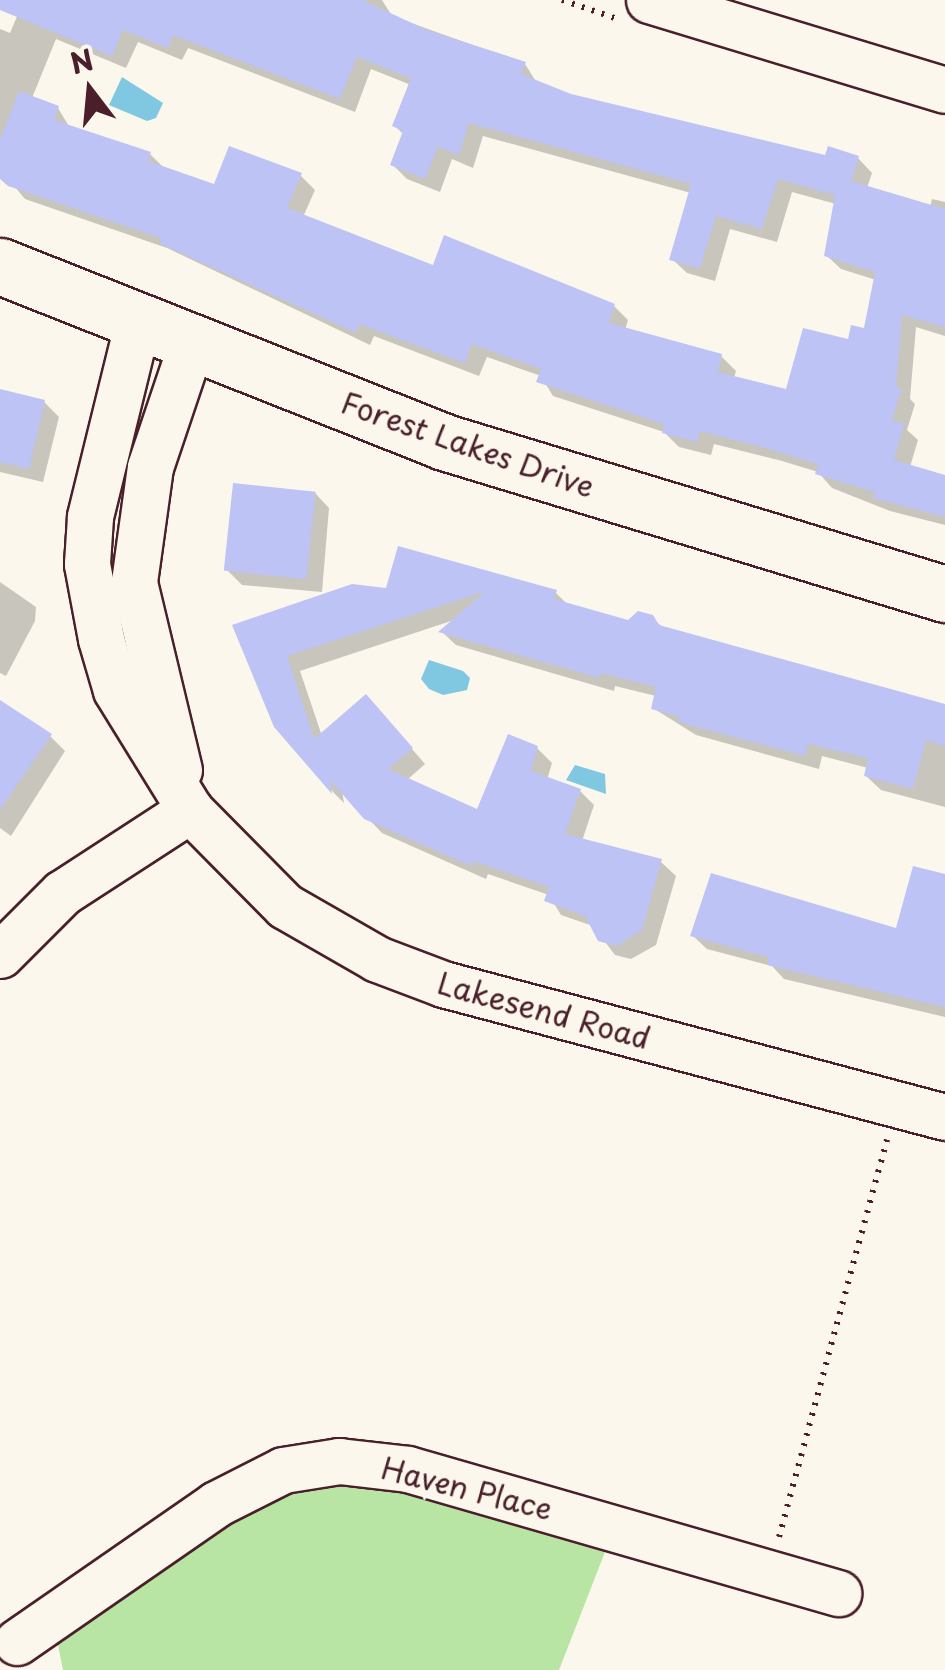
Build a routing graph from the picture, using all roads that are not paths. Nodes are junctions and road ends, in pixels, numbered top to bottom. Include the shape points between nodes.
1 (649, 0) edge
2 (945, 90) edge
3 (0, 266) edge
4 (0, 301) edge
5 (132, 337) junction
6 (186, 358) junction
7 (945, 594) edge
8 (945, 624) edge
9 (190, 810) junction
10 (0, 956) edge
11 (945, 1117) edge
12 (838, 1594) dead end
13 (17, 1643) edge

1 - 2 street
3 - 5 main road, Forest Lakes Drive
4 - 5 main road, Forest Lakes Drive
5 - 6 main road, Forest Lakes Drive
5 - 9 street, Lakesend Road via 100,466 87,564 116,690
6 - 7 main road, Forest Lakes Drive
6 - 8 main road, Forest Lakes Drive via 434,468
6 - 9 street via 150,467 134,582
9 - 10 street via 62,892
9 - 11 street, Lakesend Road via 285,906 377,959 443,984
12 - 13 street, Haven Place via 770,1569 408,1469 339,1461 283,1470 216,1504

